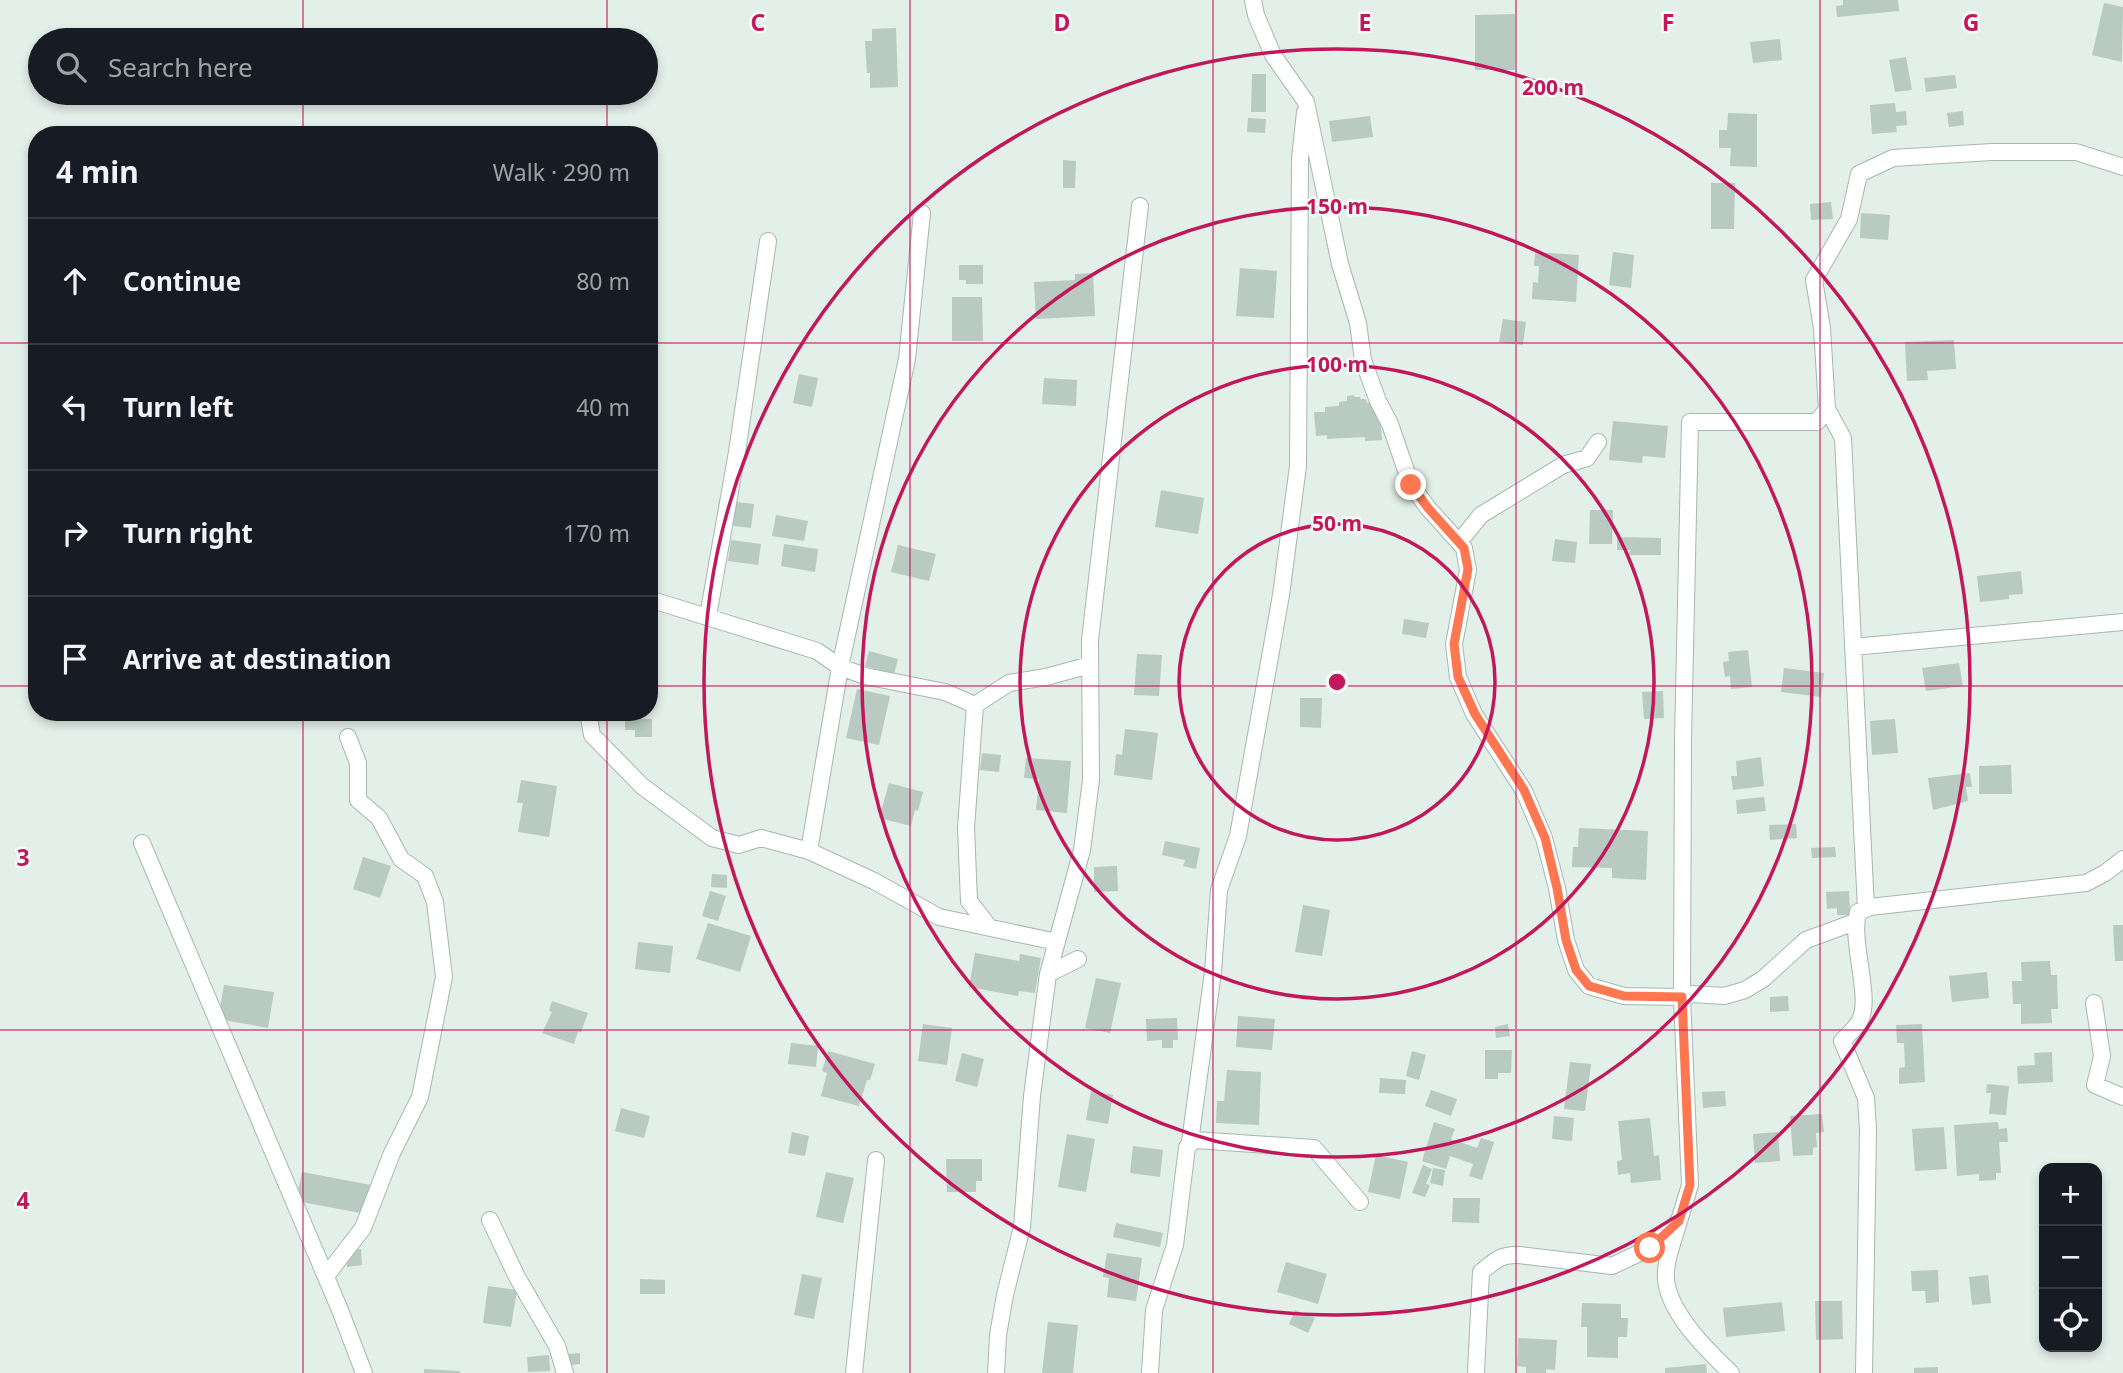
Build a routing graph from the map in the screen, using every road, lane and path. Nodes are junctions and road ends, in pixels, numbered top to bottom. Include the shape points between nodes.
1 (1253, 0) edge
2 (1306, 102) junction
3 (2123, 167) edge
4 (1140, 206) dead end
5 (922, 213) dead end
6 (768, 241) dead end
7 (1827, 409) junction
8 (1598, 442) dead end
9 (1460, 542) junction
10 (658, 602) edge
11 (708, 616) junction
12 (2123, 622) edge
13 (1853, 647) junction
14 (1090, 665) junction
15 (840, 667) junction
16 (975, 705) junction
17 (589, 721) edge
18 (348, 737) dead end
19 (142, 844) dead end
20 (809, 851) junction
21 (2123, 859) edge
22 (1866, 909) junction
23 (1855, 922) junction
24 (989, 928) junction
25 (1057, 942) junction
26 (1079, 959) dead end
27 (1048, 974) junction
28 (1682, 997) junction
29 (2094, 1003) dead end
30 (2123, 1097) edge
31 (1190, 1142) junction
32 (876, 1160) dead end
33 (1360, 1202) dead end
34 (1683, 1209) junction
35 (490, 1220) dead end
36 (326, 1276) junction
37 (364, 1373) edge
38 (565, 1373) edge
39 (854, 1373) edge
40 (996, 1373) edge
41 (1150, 1373) edge
42 (1476, 1373) edge
43 (1731, 1373) edge
44 (1864, 1373) edge

1 - 2 street via 1273,55
2 - 9 street via 1363,360 1411,485
2 - 31 street via 1300,159 1298,466 1281,595 1238,836 1219,890
3 - 7 street via 2076,152 1992,152 1893,159 1859,174 1849,219 1814,280
4 - 14 street via 1100,536
5 - 15 street via 907,359
6 - 11 street
7 - 13 street via 1843,439
7 - 28 street via 1817,422 1690,422
8 - 9 street via 1587,458 1563,465 1481,515
9 - 28 street via 1468,569 1454,644 1458,677 1475,714 1524,790 1545,838 1576,970 1589,986 1624,996
10 - 11 street
11 - 15 street via 817,651
12 - 13 street
13 - 22 street
14 - 16 street via 1009,683
14 - 25 street via 1091,780 1082,850
15 - 16 street via 945,692
15 - 20 street
16 - 24 street via 965,828 970,901
17 - 20 street via 592,735 642,786 712,838 739,845 761,838
18 - 36 street via 358,763 358,800 379,818 401,859 425,876 435,901 444,977 420,1097 363,1228
19 - 36 street
20 - 24 street via 939,917
21 - 22 street via 2086,883
22 - 23 street via 1858,912
23 - 28 street via 1806,940 1745,990 1724,996
23 - 44 street via 1864,1010 1842,1041 1867,1098
24 - 25 street
25 - 27 street
26 - 27 street
27 - 40 street via 1022,1227 1002,1308
28 - 34 street via 1690,1185
29 - 30 street via 2102,1056 2095,1085
31 - 33 street via 1314,1148
31 - 41 street via 1175,1245 1154,1310
32 - 39 street
34 - 42 street via 1679,1221 1650,1248 1612,1266 1506,1254 1480,1272
34 - 43 street via 1666,1285 1702,1345
35 - 38 street via 516,1277 557,1346
36 - 37 street

